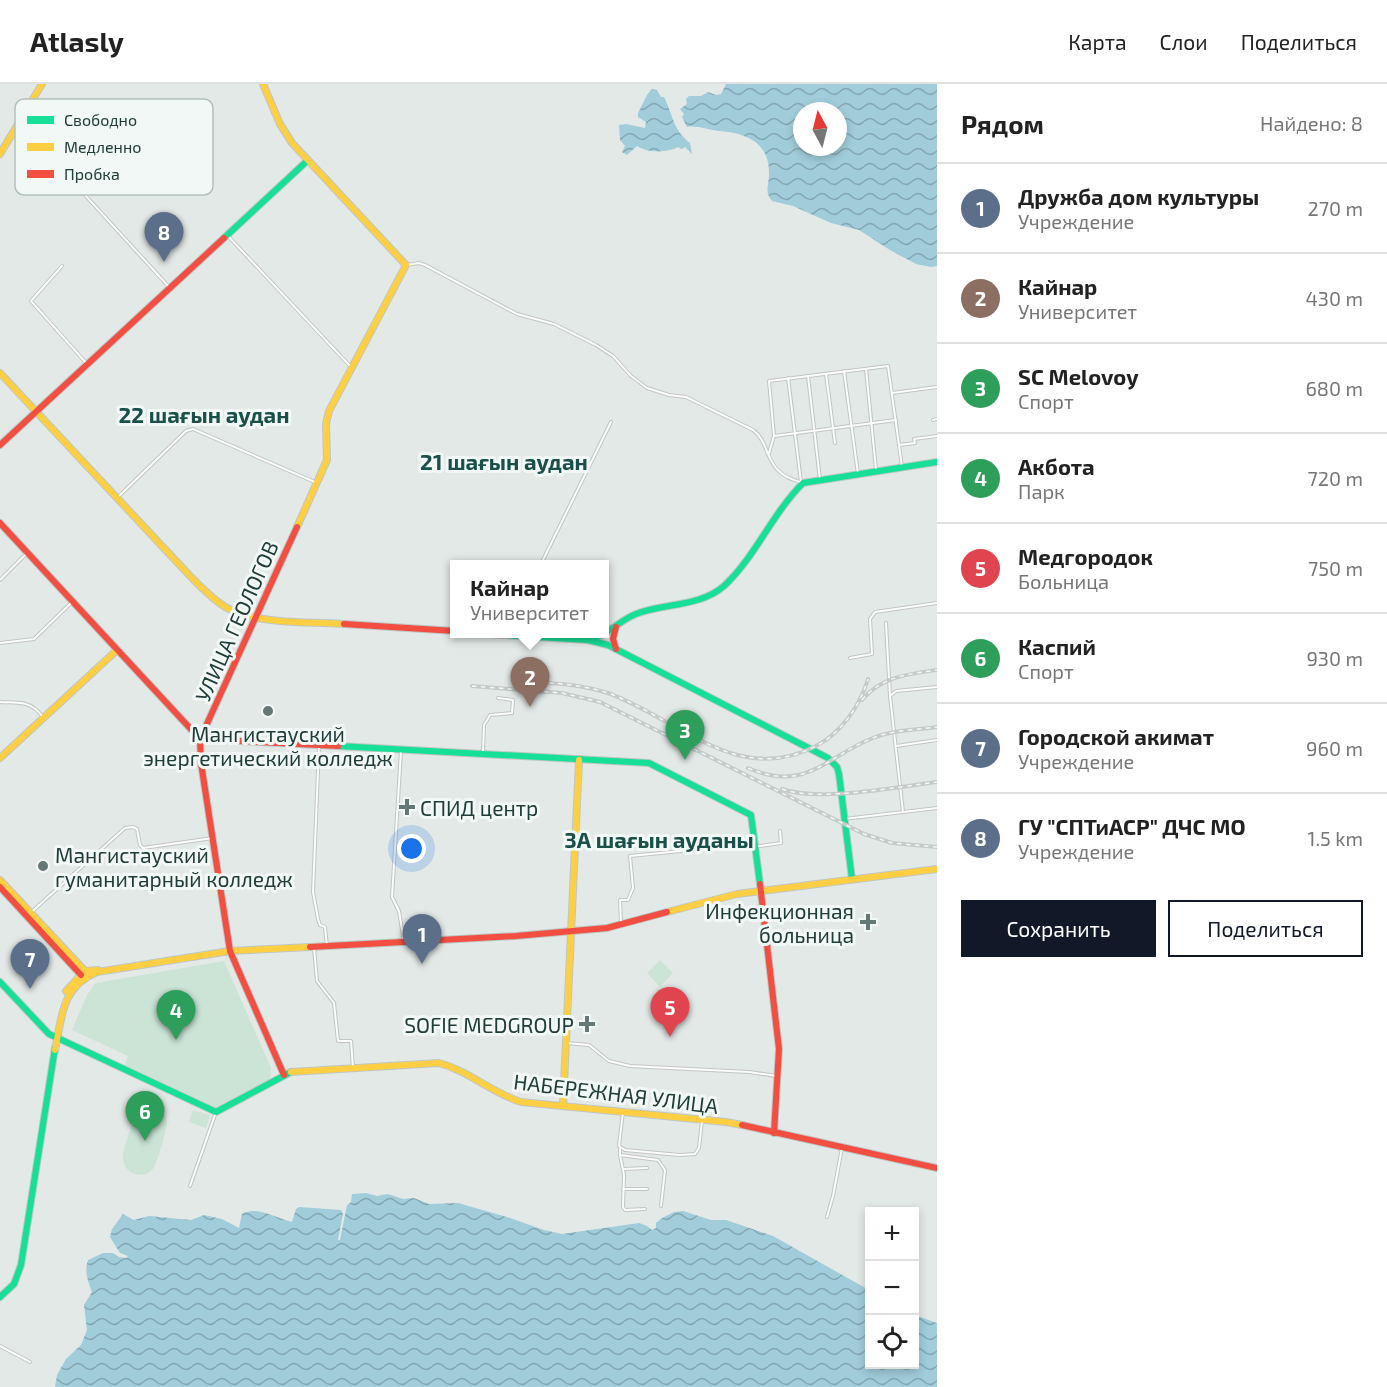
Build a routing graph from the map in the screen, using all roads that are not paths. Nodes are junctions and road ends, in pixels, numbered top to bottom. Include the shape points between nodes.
1 (42, 84) edge
2 (264, 84) edge
3 (33, 99) edge
4 (15, 128) edge
5 (0, 154) edge
6 (307, 161) junction
7 (85, 195) edge
8 (227, 235) junction
9 (406, 265) junction
10 (62, 266) dead end
11 (170, 288) junction
12 (87, 364) junction
13 (351, 367) junction
14 (866, 369) junction
15 (844, 371) junction
16 (0, 373) edge
17 (826, 374) junction
18 (808, 376) junction
19 (788, 378) junction
20 (937, 387) edge
21 (892, 393) junction
22 (36, 412) junction
23 (896, 420) junction
24 (611, 422) dead end
25 (872, 423) junction
26 (852, 426) junction
27 (833, 428) junction
28 (814, 431) junction
29 (795, 433) junction
30 (774, 436) junction
31 (937, 436) edge
32 (835, 443) dead end
33 (0, 445) edge
34 (899, 445) junction
35 (769, 454) junction
36 (937, 462) edge
37 (902, 466) junction
38 (876, 470) junction
39 (858, 474) junction
40 (820, 480) junction
41 (802, 482) junction
42 (317, 483) junction
43 (117, 498) junction
44 (0, 523) edge
45 (27, 553) junction
46 (543, 560) edge
47 (0, 580) edge
48 (72, 603) junction
49 (937, 603) edge
50 (254, 618) junction
51 (886, 623) dead end
52 (616, 627) junction
53 (609, 631) edge
54 (450, 632) edge
55 (561, 638) edge
56 (594, 638) edge
57 (588, 640) junction
58 (0, 643) edge
59 (117, 650) junction
60 (616, 650) junction
61 (850, 658) dead end
62 (937, 687) edge
63 (890, 696) junction
64 (498, 698) dead end
65 (0, 702) edge
66 (44, 718) junction
67 (200, 739) junction
68 (937, 740) edge
69 (319, 746) junction
70 (896, 746) junction
71 (401, 751) junction
72 (483, 755) junction
73 (0, 758) edge
74 (579, 760) junction
75 (937, 808) edge
76 (903, 812) junction
77 (844, 819) junction
78 (780, 831) dead end
79 (213, 838) junction
80 (756, 846) junction
81 (937, 869) edge
82 (852, 879) junction
83 (0, 880) edge
84 (0, 886) edge
85 (760, 890) junction
86 (29, 915) junction
87 (621, 924) junction
88 (572, 932) junction
89 (404, 942) junction
90 (327, 947) junction
91 (315, 948) junction
92 (230, 951) junction
93 (84, 975) junction
94 (0, 982) edge
95 (57, 1039) junction
96 (566, 1043) junction
97 (353, 1068) junction
98 (284, 1075) junction
99 (779, 1076) junction
100 (563, 1106) junction
101 (216, 1112) junction
102 (623, 1112) junction
103 (702, 1120) junction
104 (774, 1132) junction
105 (620, 1148) junction
106 (842, 1148) junction
107 (620, 1155) junction
108 (647, 1168) dead end
109 (937, 1168) edge
110 (623, 1169) junction
111 (190, 1186) dead end
112 (623, 1189) junction
113 (647, 1189) dead end
114 (662, 1206) dead end
115 (645, 1209) dead end
116 (827, 1217) dead end
117 (2, 1297) edge
118 (0, 1346) edge
119 (30, 1362) dead end

1 - 3 street
2 - 6 street via 280,124
4 - 5 street
6 - 8 street
6 - 9 street
7 - 11 street
8 - 11 street
8 - 13 street
9 - 13 street, УЛИЦА ГЕОЛОГОВ
9 - 35 street via 419,262 517,314 554,324 596,345 647,388 686,397 757,433
10 - 12 street via 31,301
11 - 12 street
12 - 22 street
13 - 42 street, УЛИЦА ГЕОЛОГОВ via 327,418 327,460
14 - 15 street
14 - 21 street via 888,366
14 - 25 street
15 - 17 street
15 - 26 street
16 - 22 street
17 - 18 street
17 - 27 street
18 - 19 street
18 - 28 street
19 - 29 street
19 - 30 street via 769,381
20 - 21 street
21 - 23 street
22 - 33 street
22 - 43 street
23 - 25 street
23 - 34 street
24 - 46 street
25 - 26 street
25 - 38 street
26 - 27 street
26 - 39 street
27 - 28 street
27 - 32 street
28 - 29 street
28 - 40 street
29 - 30 street
29 - 41 street
30 - 35 street
31 - 34 street
34 - 37 street
35 - 41 street via 778,471
36 - 37 street
37 - 38 street
38 - 39 street
39 - 40 street
40 - 41 street
41 - 52 street via 722,588 708,596 633,616
42 - 43 street via 194,429 186,431
42 - 50 street, УЛИЦА ГЕОЛОГОВ
43 - 50 street via 214,599
44 - 45 street
45 - 47 street
45 - 48 street
48 - 58 street via 34,639
48 - 59 street
49 - 61 street via 875,612 870,619 872,654
50 - 54 street
50 - 67 street, УЛИЦА ГЕОЛОГОВ
51 - 63 street
52 - 53 street
52 - 60 street
55 - 57 street
56 - 57 street
57 - 60 street
59 - 66 street
59 - 67 street
60 - 77 street via 831,761 839,774
62 - 63 street via 896,691
63 - 70 street
64 - 72 street via 513,700 512,713 490,715 484,725
65 - 66 street via 31,705
66 - 73 street
67 - 69 street
67 - 79 street, УЛИЦА ГЕОЛОГОВ
68 - 70 street
69 - 71 street
69 - 90 street via 313,892
70 - 76 street
71 - 72 street
71 - 89 street via 392,897 399,911
72 - 74 street
74 - 80 street via 656,766 745,811 753,821
74 - 88 street
75 - 76 street
76 - 77 street
77 - 82 street
78 - 80 street via 780,843
79 - 86 street via 142,848 137,829 125,828
79 - 92 street, УЛИЦА ГЕОЛОГОВ
80 - 85 street
80 - 87 street via 630,856 633,888 628,900 620,900
81 - 82 street
82 - 85 street
83 - 86 street
84 - 86 street
85 - 87 street
85 - 99 street via 777,1025
86 - 93 street
87 - 88 street
88 - 89 street
88 - 96 street
89 - 90 street
90 - 91 street
91 - 92 street
91 - 97 street via 317,981 334,1003 338,1041 351,1041
92 - 93 street
92 - 98 street, УЛИЦА ГЕОЛОГОВ
93 - 95 street via 65,1000
94 - 95 street
95 - 101 street
95 - 117 street via 21,1265 14,1284
96 - 99 street via 589,1045 609,1061 624,1065
96 - 100 street
97 - 98 street, НАБЕРЕЖНАЯ УЛИЦА
97 - 100 street, НАБЕРЕЖНАЯ УЛИЦА via 439,1063 460,1070 510,1099
98 - 101 street
99 - 104 street
100 - 102 street, НАБЕРЕЖНАЯ УЛИЦА
101 - 111 street
102 - 103 street, НАБЕРЕЖНАЯ УЛИЦА
102 - 105 street
103 - 104 street, НАБЕРЕЖНАЯ УЛИЦА
103 - 105 street via 695,1154
104 - 106 street, НАБЕРЕЖНАЯ УЛИЦА
105 - 107 street
106 - 109 street, НАБЕРЕЖНАЯ УЛИЦА
106 - 116 street
107 - 110 street
107 - 114 street via 658,1160 665,1170
108 - 110 street
110 - 112 street
112 - 113 street
112 - 115 street via 625,1210
118 - 119 street

